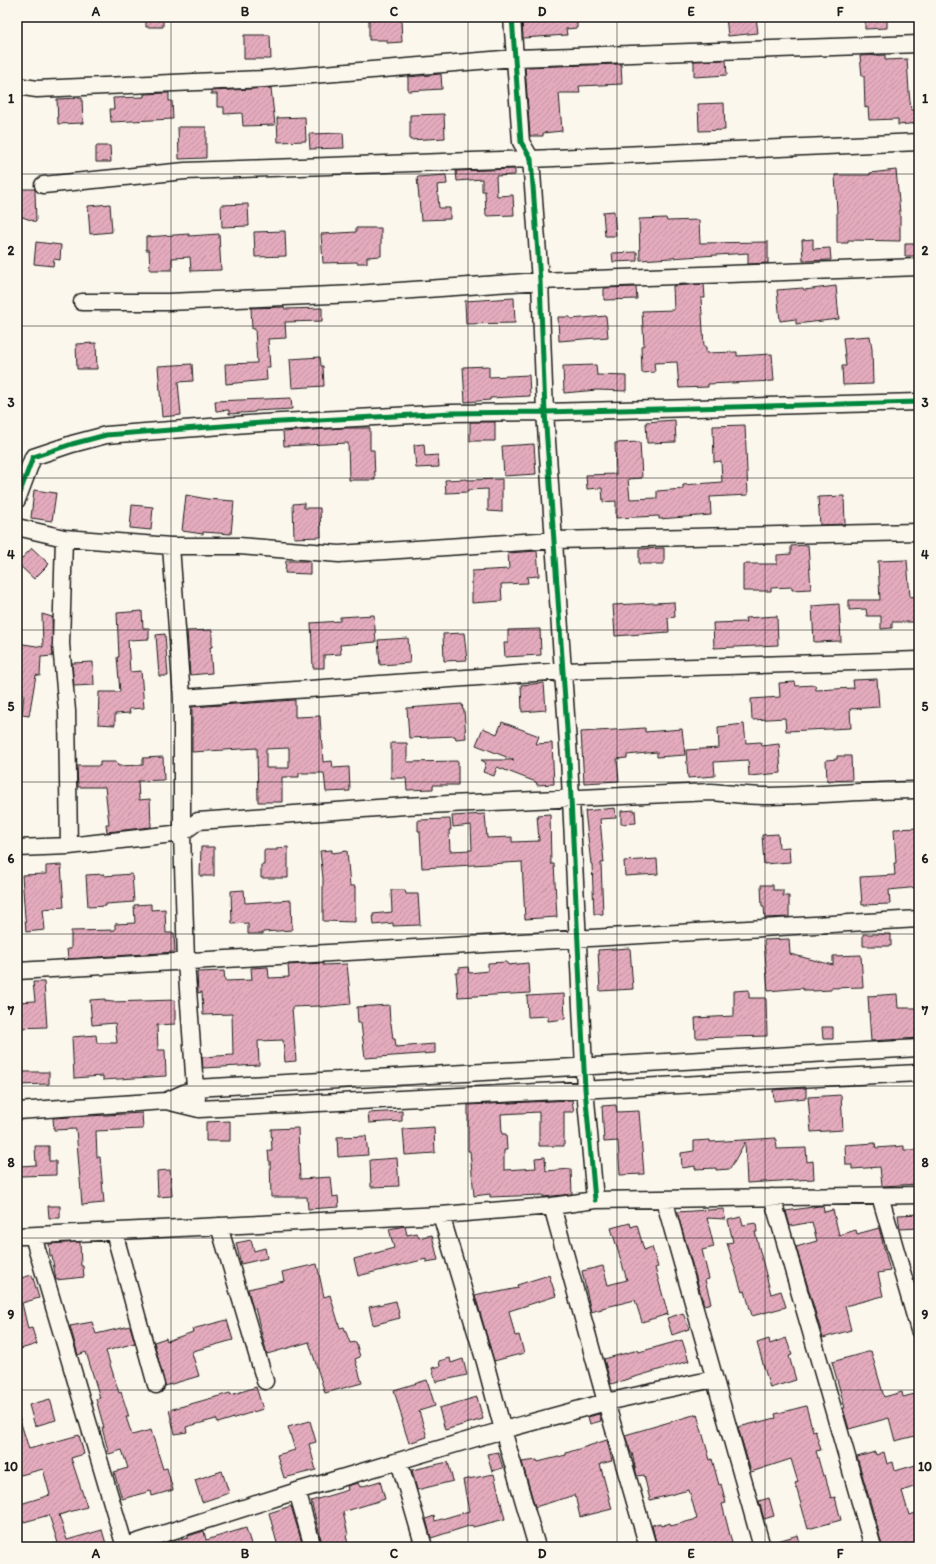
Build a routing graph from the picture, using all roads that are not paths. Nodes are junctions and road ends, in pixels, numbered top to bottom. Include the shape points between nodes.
1 (512, 17) edge
2 (919, 44) edge
3 (516, 58) junction
4 (17, 86) edge
5 (919, 142) edge
6 (531, 159) junction
7 (43, 185) dead end
8 (919, 267) edge
9 (540, 281) junction
10 (82, 302) dead end
11 (919, 402) edge
12 (545, 412) junction
13 (17, 500) edge
14 (17, 527) edge
15 (919, 532) edge
16 (64, 538) junction
17 (555, 540) junction
18 (171, 546) junction
19 (919, 660) edge
20 (563, 671) junction
21 (182, 698) junction
22 (919, 790) edge
23 (571, 798) junction
24 (182, 833) junction
25 (69, 846) junction
26 (17, 848) edge
27 (919, 919) edge
28 (578, 939) junction
29 (186, 961) junction
30 (17, 971) edge
31 (919, 1048) edge
32 (584, 1066) junction
33 (919, 1073) edge
34 (195, 1088) junction
35 (585, 1089) junction
36 (166, 1101) junction
37 (199, 1109) junction
38 (17, 1111) edge
39 (919, 1195) edge
40 (880, 1196) junction
41 (772, 1197) junction
42 (664, 1199) junction
43 (595, 1200) junction
44 (552, 1206) junction
45 (441, 1215) junction
46 (218, 1226) junction
47 (114, 1232) junction
48 (17, 1236) edge
49 (33, 1236) junction
50 (919, 1330) edge
51 (714, 1379) junction
52 (265, 1381) dead end
53 (156, 1385) dead end
54 (606, 1402) junction
55 (503, 1430) junction
56 (399, 1461) junction
57 (297, 1491) junction
58 (125, 1546) edge
59 (313, 1547) edge
60 (424, 1547) edge
61 (537, 1547) edge
62 (648, 1547) edge
63 (762, 1547) edge
64 (873, 1547) edge

1 - 3 street
2 - 3 street
3 - 4 street via 264,79 37,89
3 - 6 street via 521,142
5 - 6 street
6 - 7 street via 185,171
6 - 9 street
8 - 9 street
9 - 10 street via 356,294 168,302
9 - 12 street
11 - 12 street
12 - 13 street via 262,423 106,435 33,457
12 - 17 street
14 - 16 street
15 - 17 street
16 - 18 street
16 - 25 street via 61,644 67,711
17 - 18 street via 339,554 239,546
17 - 20 street
18 - 21 street
19 - 20 street
20 - 21 street
20 - 23 street
21 - 24 street
22 - 23 street via 761,796 711,792
23 - 24 street via 385,807 198,821
23 - 28 street
24 - 25 street
24 - 29 street
25 - 26 street
27 - 28 street
28 - 29 street
28 - 32 street
29 - 30 street
29 - 34 street
31 - 32 street
32 - 34 street
32 - 35 street
33 - 35 street
34 - 36 street
34 - 37 street
35 - 37 street
35 - 43 street
36 - 37 street
36 - 38 street
39 - 40 street
40 - 41 street
40 - 50 street
41 - 42 street
41 - 64 street
42 - 43 street
42 - 51 street
43 - 44 street
44 - 45 street
44 - 54 street
45 - 46 street
45 - 55 street
46 - 47 street
46 - 52 street
47 - 49 street
47 - 53 street
48 - 49 street
49 - 58 street
51 - 54 street
51 - 63 street
54 - 55 street
54 - 62 street
55 - 56 street
55 - 61 street
56 - 57 street
56 - 60 street
57 - 58 street
57 - 59 street

